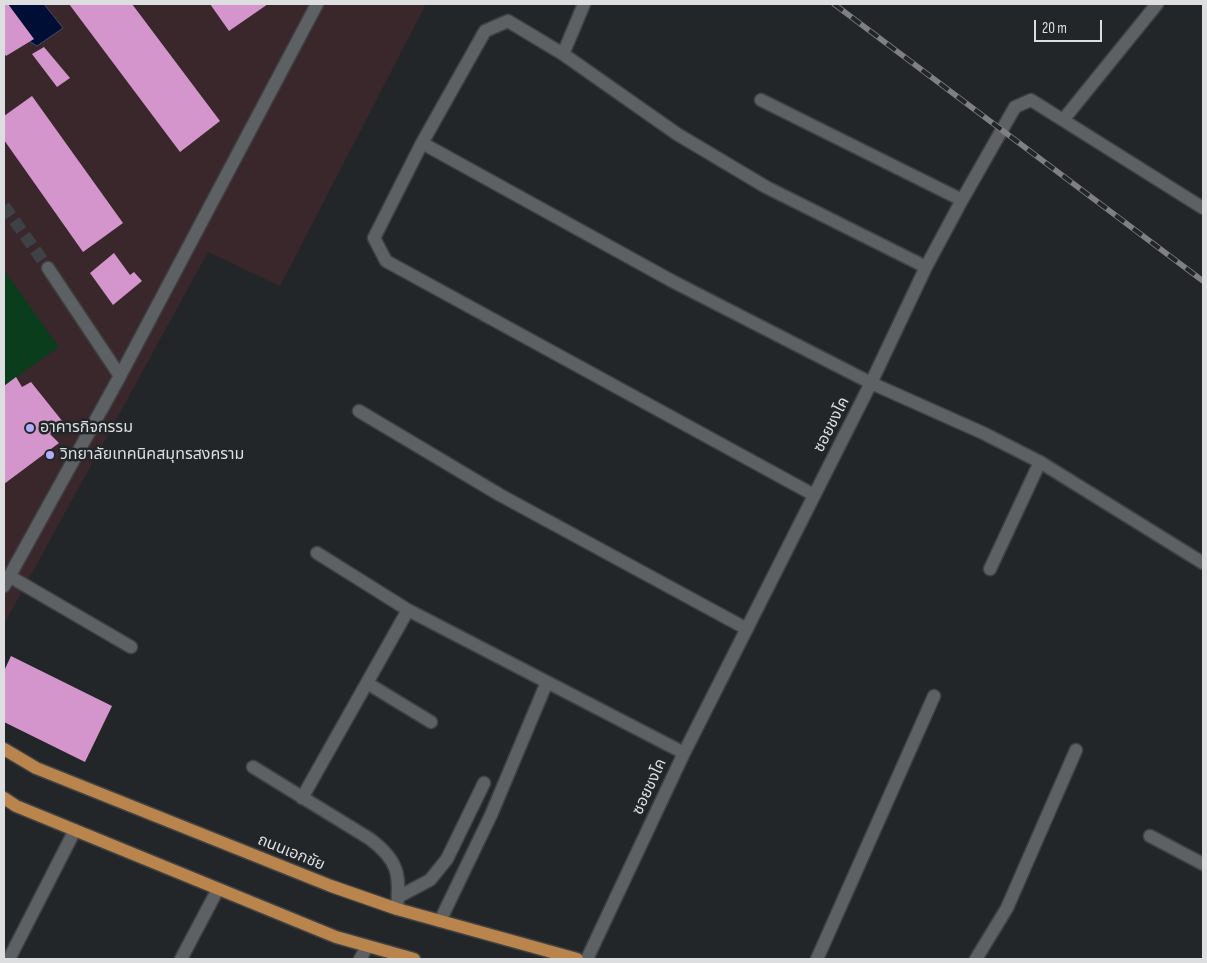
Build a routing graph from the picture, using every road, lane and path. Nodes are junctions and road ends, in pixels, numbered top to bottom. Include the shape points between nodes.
1 (317, 4) edge
2 (584, 4) edge
3 (1157, 4) edge
4 (563, 54) junction
5 (761, 100) dead end
6 (1063, 120) junction
7 (422, 143) junction
8 (962, 200) junction
9 (1203, 208) edge
10 (926, 267) junction
11 (48, 268) tunnel mouth
12 (120, 376) junction
13 (871, 383) junction
14 (359, 411) dead end
15 (1040, 462) junction
16 (814, 496) junction
17 (317, 553) dead end
18 (1203, 563) edge
19 (990, 569) dead end
20 (6, 581) edge
21 (408, 610) junction
22 (748, 630) junction
23 (131, 647) dead end
24 (547, 682) junction
25 (367, 683) junction
26 (934, 696) dead end
27 (431, 722) dead end
28 (4, 749) edge
29 (1076, 750) dead end
30 (684, 753) junction
31 (254, 767) dead end
32 (484, 783) dead end
33 (4, 798) edge
34 (302, 798) junction
35 (75, 830) junction
36 (1150, 836) dead end
37 (1203, 864) edge
38 (218, 889) junction
39 (398, 903) junction
40 (440, 921) junction
41 (367, 947) junction
42 (9, 959) edge
43 (181, 959) edge
44 (360, 959) edge
45 (414, 959) edge
46 (577, 959) edge
47 (587, 959) edge
48 (817, 959) edge
49 (976, 959) edge

1 - 12 street
2 - 4 street
3 - 6 street
4 - 7 street via 508,21 485,31
4 - 10 street via 677,134 758,182
5 - 8 street
6 - 8 street, ซอยชงโค via 1030,100 1015,107
6 - 9 street, ซอยชงโค
7 - 13 street via 672,281
7 - 16 street via 374,238 386,260
8 - 10 street, ซอยชงโค
10 - 13 street, ซอยชงโค
11 - 12 street
12 - 20 street
13 - 15 street via 983,432
13 - 16 street, ซอยชงโค
14 - 22 street via 500,495
15 - 18 street
15 - 19 street
16 - 22 street, ซอยชงโค
17 - 21 street
20 - 23 street
21 - 24 street
21 - 25 street
22 - 30 street, ซอยชงโค
24 - 30 street
24 - 40 street via 491,815
25 - 27 street
25 - 34 street
26 - 48 street
28 - 39 main road, ถนนเอกชัย via 36,768 331,886
29 - 49 street via 1007,908
30 - 47 street, ซอยชงโค
31 - 34 street
32 - 39 street via 447,859 430,880
33 - 35 main road
34 - 39 street via 383,849 394,863 399,881
35 - 38 main road
35 - 42 street
36 - 37 street
38 - 41 main road
38 - 43 street
39 - 40 main road, ถนนเอกชัย
40 - 46 main road, ถนนเอกชัย
41 - 44 street
41 - 45 main road

